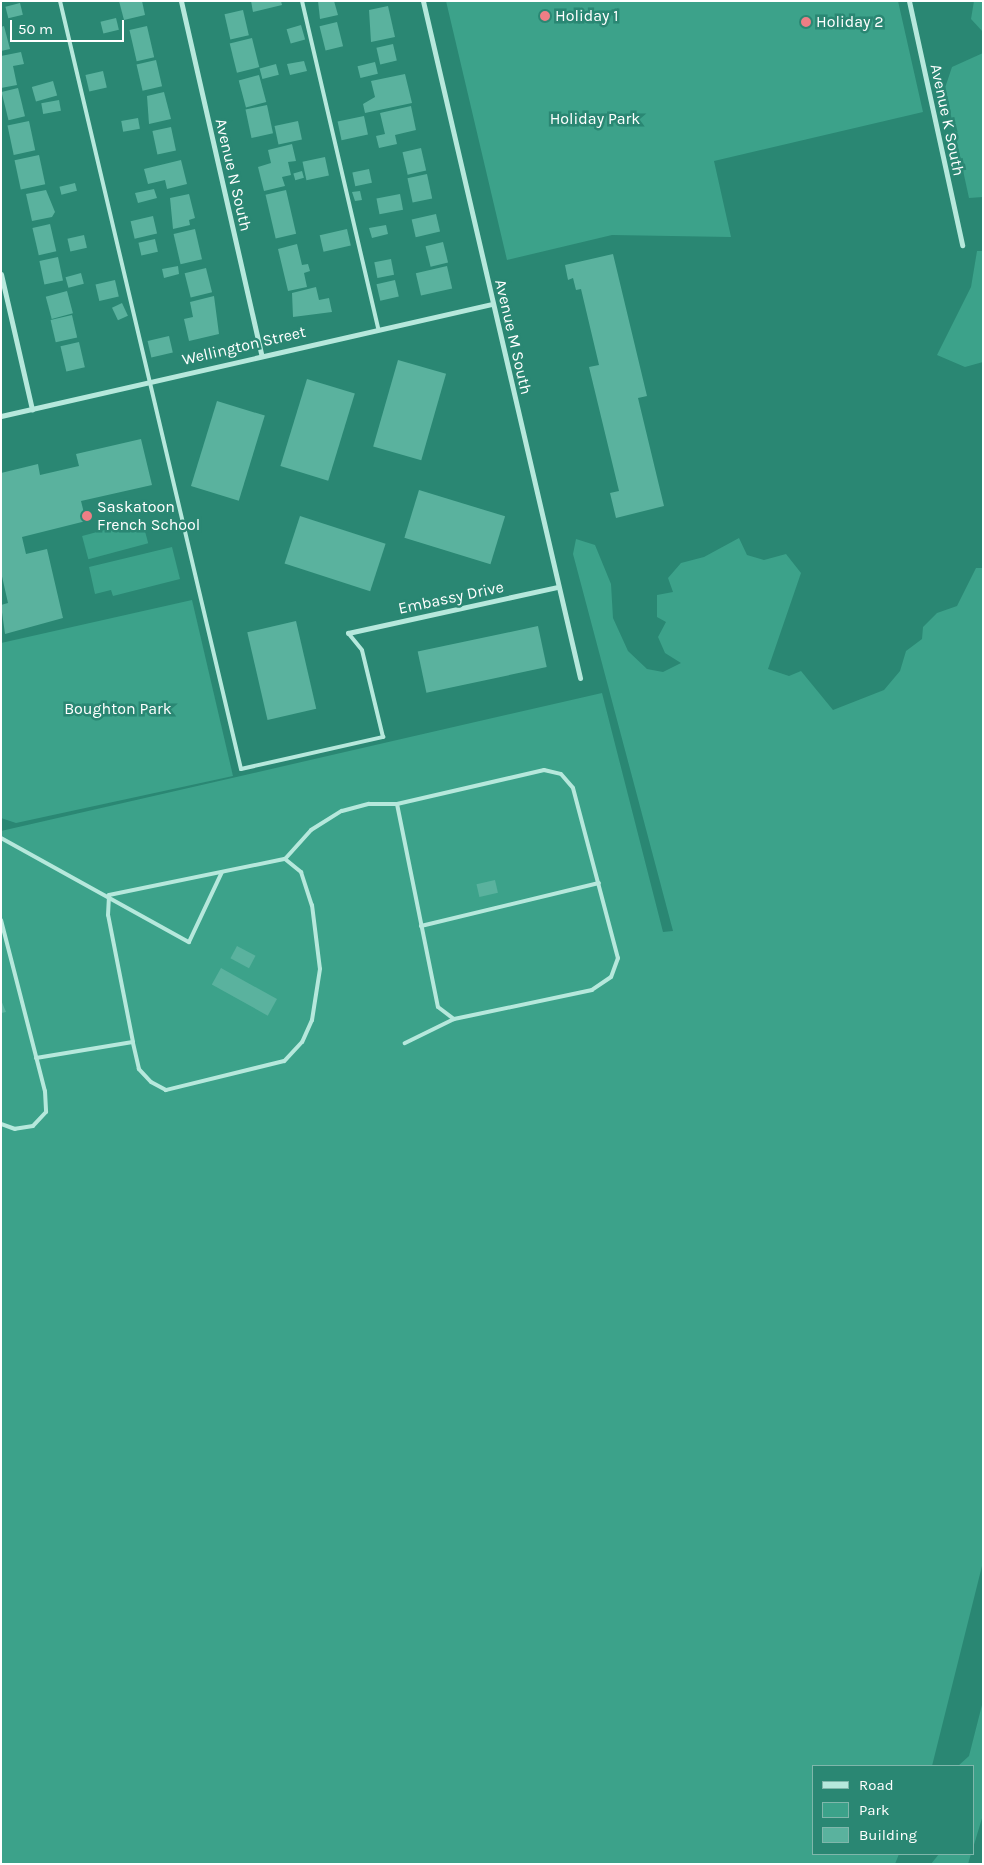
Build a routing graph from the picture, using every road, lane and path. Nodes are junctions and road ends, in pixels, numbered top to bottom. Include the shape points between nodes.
1 (60, 1) edge
2 (181, 1) edge
3 (302, 1) edge
4 (423, 1) edge
5 (908, 1) edge
6 (962, 245) dead end
7 (1, 274) edge
8 (492, 304) junction
9 (378, 328) junction
10 (261, 354) junction
11 (150, 382) junction
12 (32, 409) junction
13 (1, 416) edge
14 (558, 587) junction
15 (348, 632) joint
16 (580, 678) dead end
17 (397, 804) junction
18 (1, 838) edge
19 (286, 858) junction
20 (222, 872) junction
21 (599, 883) junction
22 (109, 895) junction
23 (1, 920) edge
24 (421, 926) junction
25 (454, 1019) junction
26 (133, 1042) junction
27 (405, 1043) dead end
28 (36, 1058) junction
29 (1, 1124) edge

1 - 11 lane
2 - 10 street, Avenue N South
3 - 9 lane
4 - 8 street, Avenue M South
5 - 6 street, Avenue K South
7 - 12 street
8 - 9 street, Wellington Street
8 - 14 street, Avenue M South
9 - 10 street, Wellington Street
10 - 11 street, Wellington Street
11 - 12 street, Wellington Street
11 - 15 lane via 241,769 382,737 362,650
12 - 13 street, Wellington Street
14 - 15 street, Embassy Drive
14 - 16 street, Avenue M South
17 - 19 lane via 369,804 342,811 311,830
17 - 21 lane via 544,770 561,774 573,788
17 - 24 lane
18 - 22 lane
19 - 20 lane
19 - 26 lane via 301,872 312,905 320,969 312,1020 302,1042 284,1061 166,1090 139,1069
20 - 22 lane
20 - 22 lane via 189,942 128,910
21 - 24 lane
21 - 25 lane via 618,958 611,977 592,990
22 - 26 lane via 108,915
23 - 28 lane
24 - 25 lane via 438,1007
25 - 27 lane
26 - 28 lane
28 - 29 lane via 46,1112 33,1126 15,1129

